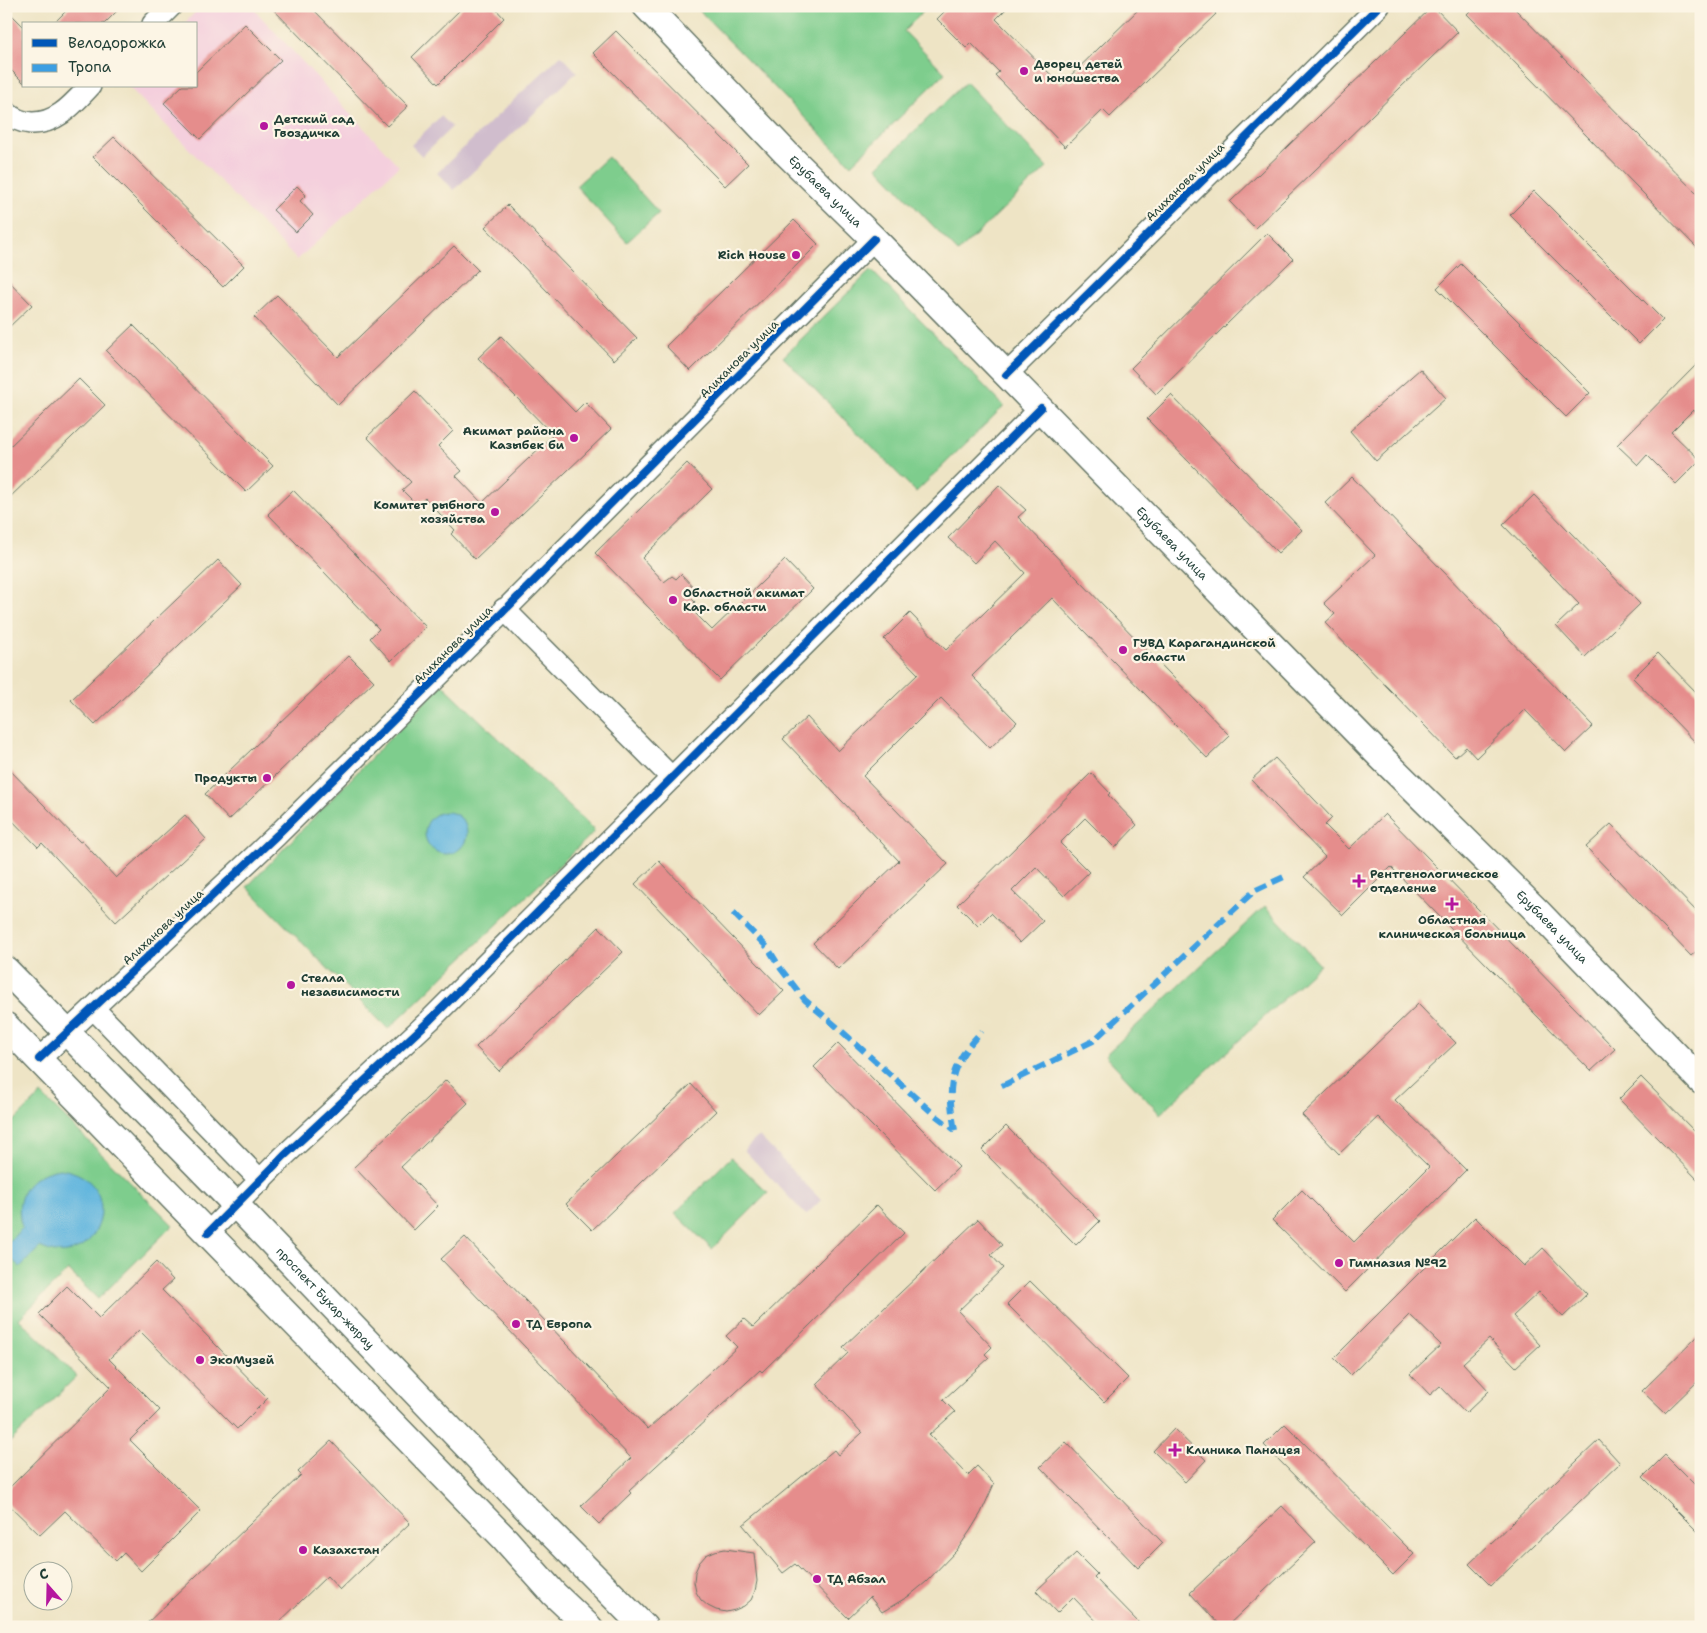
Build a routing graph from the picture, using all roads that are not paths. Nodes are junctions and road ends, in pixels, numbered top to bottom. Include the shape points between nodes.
1 (170, 6) edge
2 (646, 6) edge
3 (1379, 6) edge
4 (155, 22) edge
5 (88, 88) edge
6 (6, 112) edge
7 (874, 239) junction
8 (1006, 374) junction
9 (1041, 408) junction
10 (504, 609) junction
11 (672, 778) junction
12 (6, 970) edge
13 (93, 1008) junction
14 (6, 1026) edge
15 (67, 1032) junction
16 (39, 1059) junction
17 (1701, 1081) edge
18 (261, 1181) junction
19 (236, 1205) junction
20 (208, 1233) junction
21 (589, 1627) edge
22 (644, 1627) edge

1 - 4 street
2 - 7 main road, Ерубаева улица via 786,153
3 - 8 street, Алиханова улица
5 - 6 street via 61,115 49,121 23,122
7 - 8 main road, Ерубаева улица
7 - 10 street, Алиханова улица
8 - 9 main road, Ерубаева улица
9 - 11 street
9 - 17 main road, Ерубаева улица
10 - 11 street
10 - 13 street, Алиханова улица via 278,835
11 - 18 street via 430,1020
12 - 15 main road, проспект Бухар-жырау
13 - 15 street, Алиханова улица
13 - 18 street
14 - 16 main road
15 - 16 street, Алиханова улица
15 - 19 main road, проспект Бухар-жырау
16 - 20 main road
18 - 19 street
19 - 20 street
19 - 22 main road, проспект Бухар-жырау
20 - 21 main road

